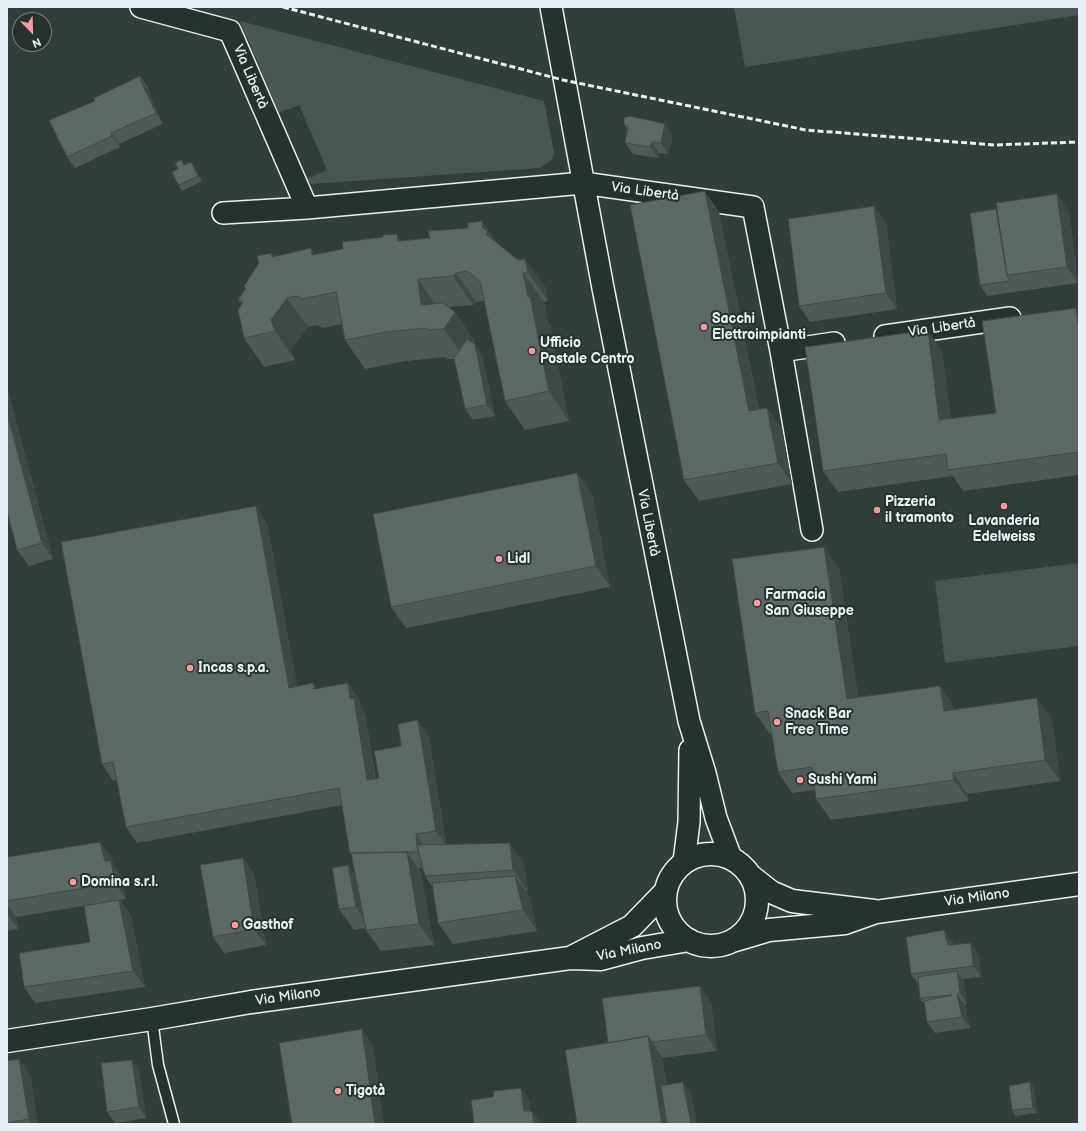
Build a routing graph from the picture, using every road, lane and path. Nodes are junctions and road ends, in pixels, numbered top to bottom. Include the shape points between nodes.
1 (141, 7) edge
2 (551, 7) edge
3 (583, 183) junction
4 (307, 208) junction
5 (223, 213) dead end
6 (1032, 315) edge
7 (781, 351) junction
8 (812, 530) dead end
9 (689, 721) junction
10 (731, 858) junction
11 (684, 862) junction
12 (752, 877) junction
13 (1079, 884) edge
14 (666, 891) junction
15 (876, 912) junction
16 (688, 940) junction
17 (732, 941) junction
18 (570, 958) junction
19 (152, 1019) junction
20 (7, 1041) edge
21 (174, 1124) edge

1 - 4 street, Via Libertà via 230,30
2 - 3 street, Via Libertà
3 - 4 street, Via Libertà
3 - 7 street, Via Libertà via 754,207
3 - 9 street, Via Libertà
4 - 5 street, Via Libertà
6 - 7 street, Via Libertà
7 - 8 street, Via Libertà
9 - 10 street, Via Libertà via 716,818
9 - 11 street via 690,814
10 - 11 main road, Via Milano via 707,854 695,856
10 - 12 main road, Via Milano via 743,866
11 - 14 main road, Via Milano via 676,870
12 - 15 main road, Via Milano via 771,892 792,901
12 - 17 main road, Via Milano via 757,891 757,906 753,920 744,932
13 - 15 main road, Via Milano
14 - 16 main road, Via Milano via 665,905 669,919 677,931
14 - 18 main road, Via Milano via 632,926
15 - 17 main road, Via Milano via 845,923 769,930
16 - 17 main road, Via Milano via 718,946
16 - 18 main road, Via Milano via 601,959
18 - 19 main road, Via Milano via 251,1002
19 - 20 main road, Via Milano
19 - 21 lane via 158,1065

